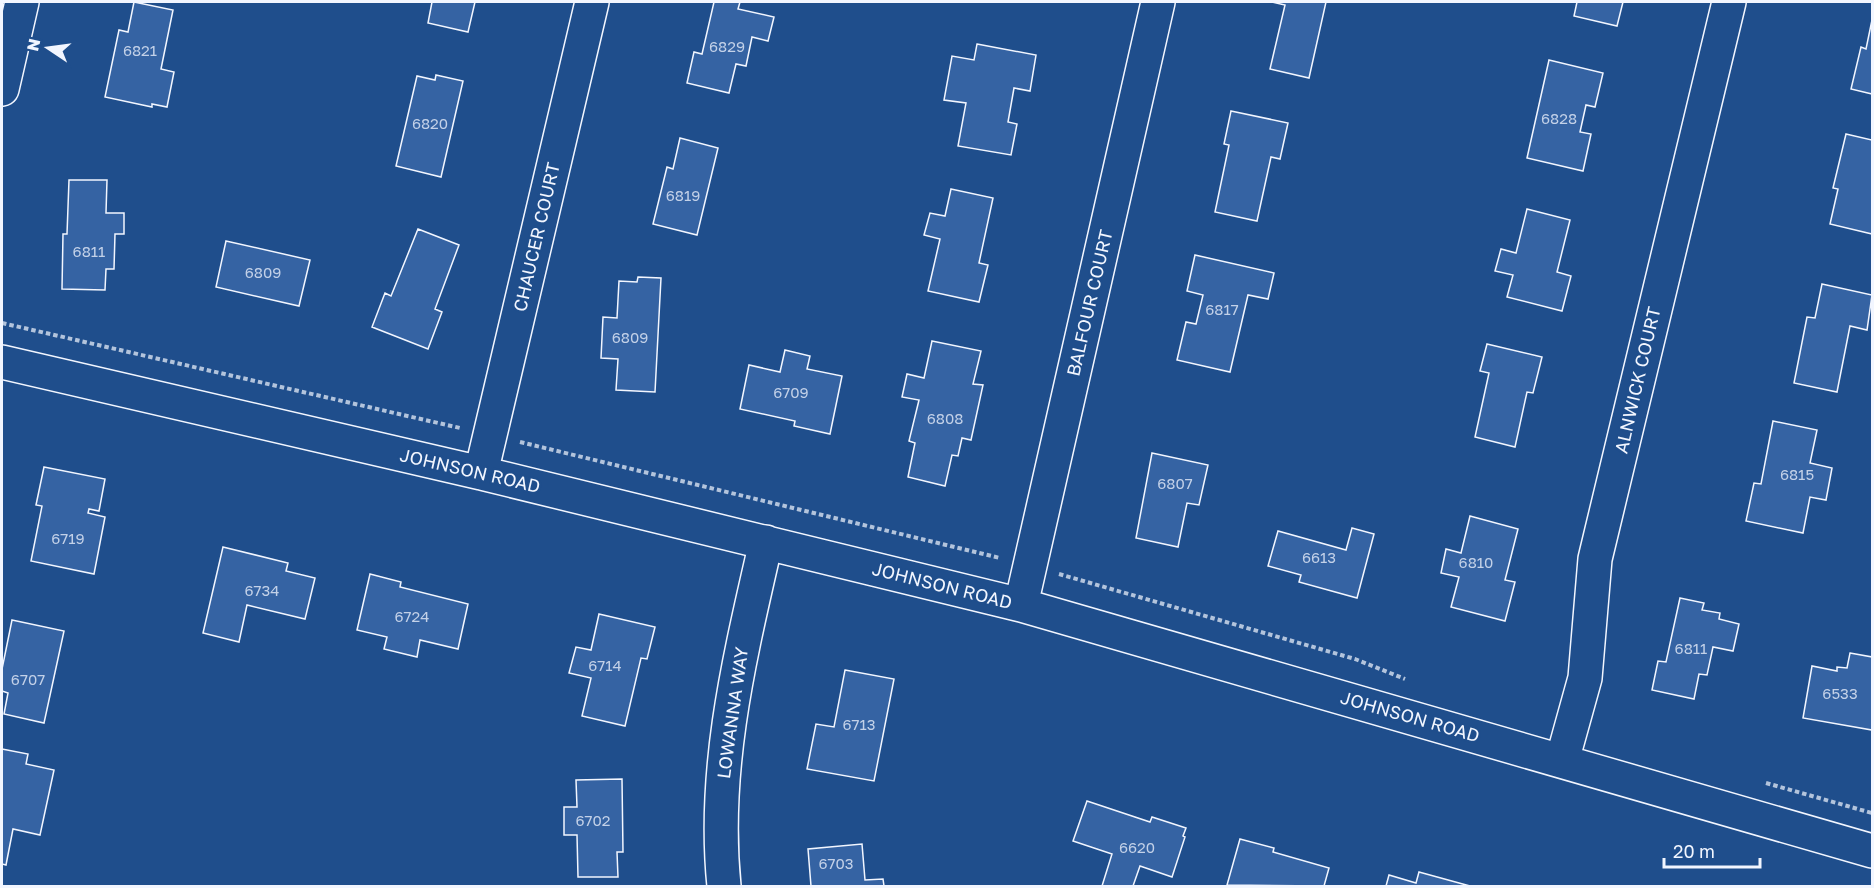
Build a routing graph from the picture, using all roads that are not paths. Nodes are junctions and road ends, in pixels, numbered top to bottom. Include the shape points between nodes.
1 (22, 2) edge
2 (592, 2) edge
3 (1158, 2) edge
4 (1729, 2) edge
5 (2, 89) edge
6 (2, 362) edge
7 (482, 473) junction
8 (766, 542) junction
9 (1021, 605) junction
10 (1562, 761) junction
11 (1872, 851) edge
12 (724, 886) edge

1 - 5 street
2 - 7 street, CHAUCER COURT
3 - 9 street, BALFOUR COURT
4 - 10 street, ALNWICK COURT via 1595,559 1585,678
6 - 7 street, JOHNSON ROAD
7 - 8 street, JOHNSON ROAD
8 - 9 street, JOHNSON ROAD
8 - 12 street, LOWANNA WAY via 734,683 724,755
9 - 10 street, JOHNSON ROAD
10 - 11 street, JOHNSON ROAD

